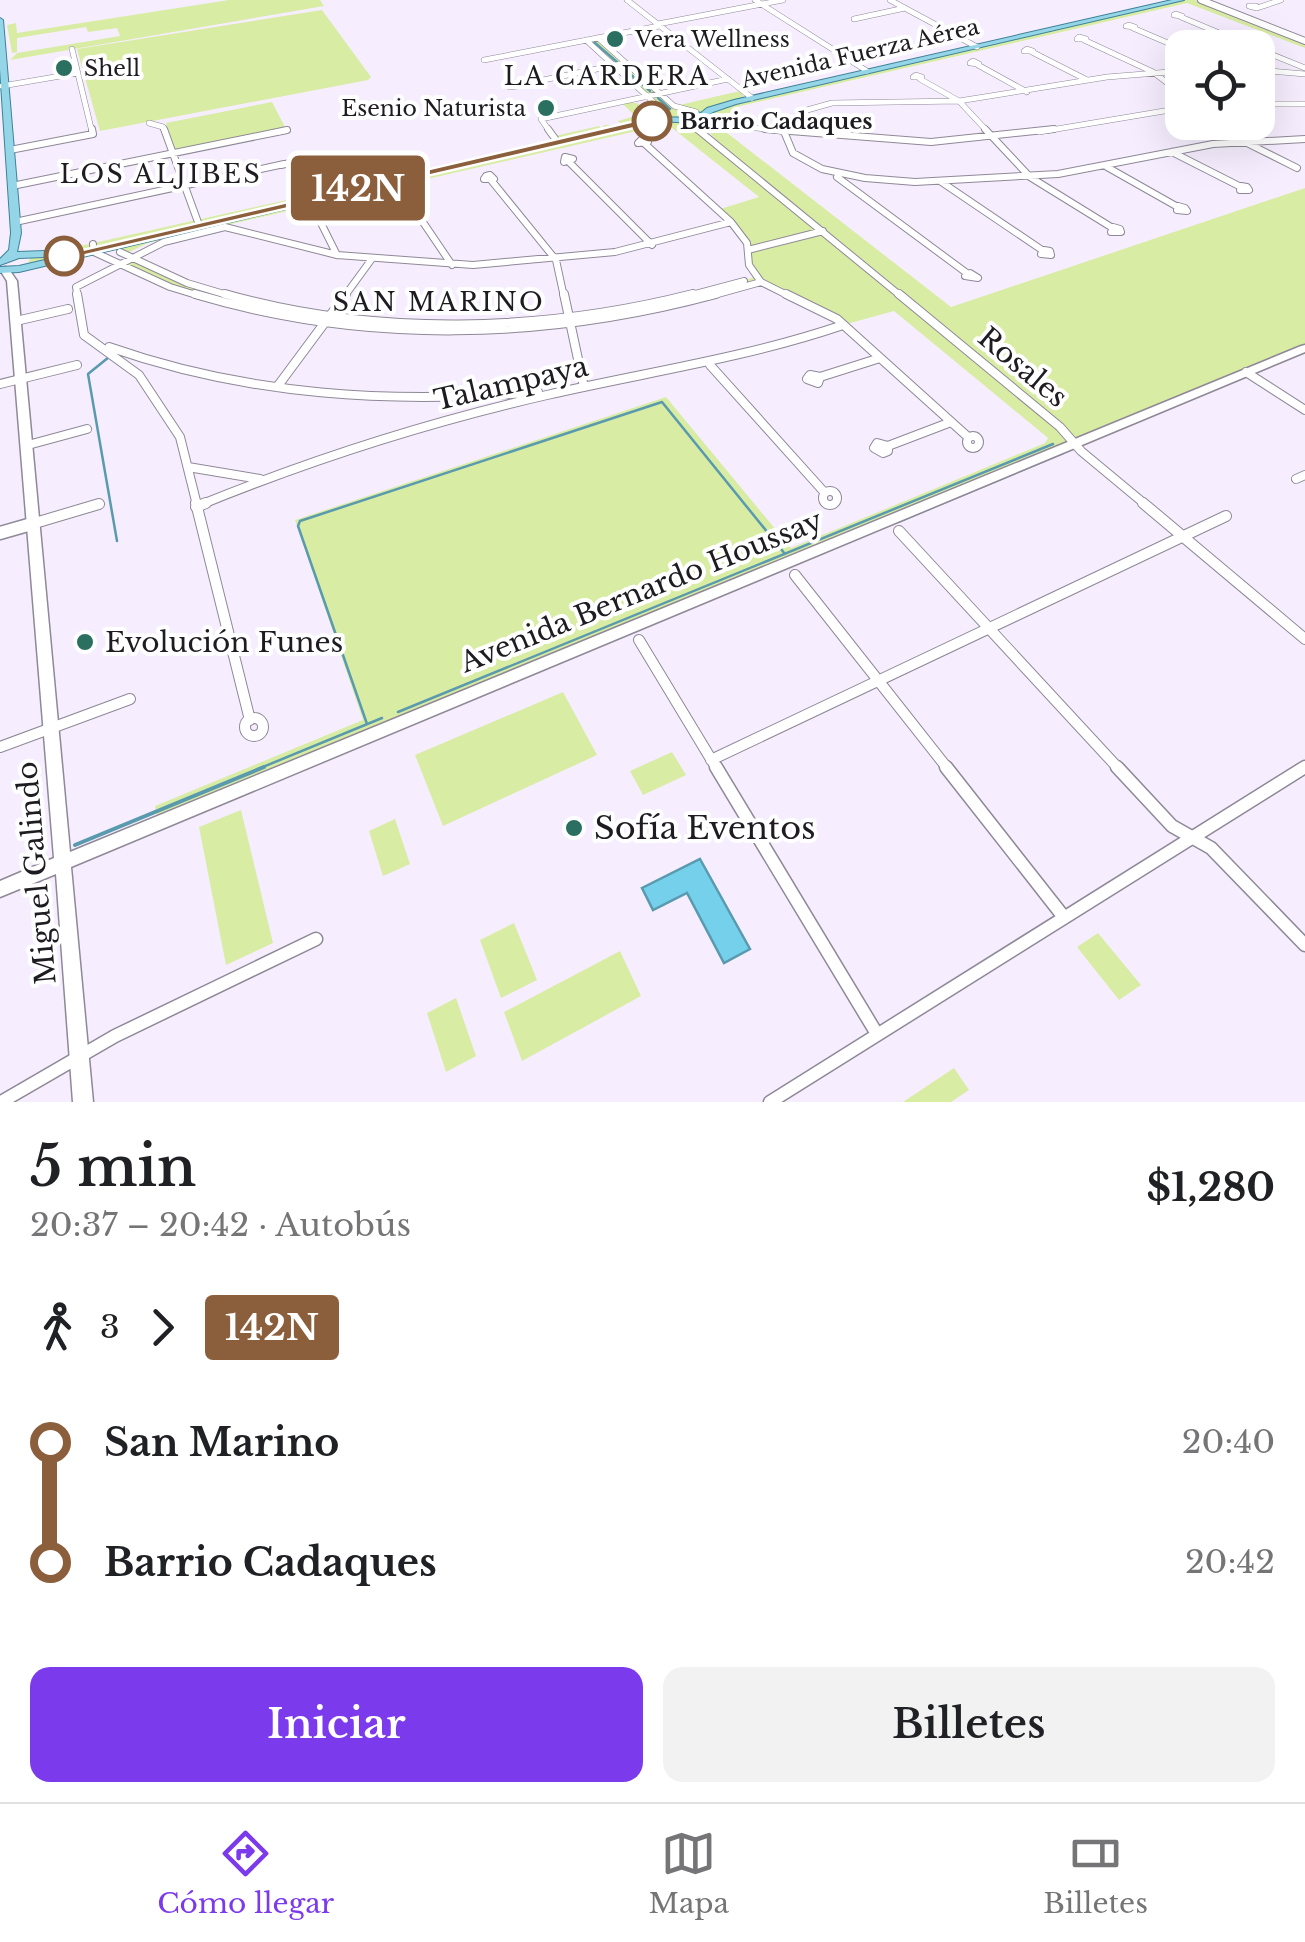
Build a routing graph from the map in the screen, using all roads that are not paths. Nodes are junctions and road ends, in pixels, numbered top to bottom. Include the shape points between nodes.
1 (626, 0) edge
2 (783, 0) edge
3 (890, 0) edge
4 (1172, 0) edge
5 (1181, 0) edge
6 (1201, 0) edge
7 (1280, 0) edge
8 (759, 2) edge
9 (1256, 6) dead end
10 (905, 8) junction
11 (1181, 17) dead end
12 (854, 19) dead end
13 (0, 20) edge
14 (658, 25) junction
15 (1134, 28) dead end
16 (1212, 30) edge
17 (598, 38) junction
18 (586, 40) junction
19 (1084, 40) dead end
20 (1305, 41) edge
21 (1165, 42) edge
22 (975, 46) junction
23 (72, 50) dead end
24 (1032, 52) dead end
25 (1275, 56) edge
26 (1, 60) edge
27 (484, 60) dead end
28 (626, 64) junction
29 (978, 65) dead end
30 (614, 66) junction
31 (1303, 69) edge
32 (866, 71) junction
33 (1275, 71) edge
34 (1281, 71) junction
35 (1152, 72) junction
36 (1165, 72) edge
37 (78, 74) junction
38 (920, 78) dead end
39 (728, 79) junction
40 (1087, 80) junction
41 (1165, 82) edge
42 (5, 86) edge
43 (518, 86) dead end
44 (1028, 92) junction
45 (660, 94) junction
46 (648, 96) junction
47 (751, 97) junction
48 (959, 101) junction
49 (1275, 102) edge
50 (1305, 103) edge
51 (1165, 109) edge
52 (692, 115) junction
53 (644, 120) junction
54 (149, 123) dead end
55 (287, 130) dead end
56 (782, 130) junction
57 (93, 134) joint
58 (707, 134) junction
59 (992, 136) junction
60 (1305, 139) edge
61 (556, 140) junction
62 (1243, 141) junction
63 (645, 144) dead end
64 (10, 150) junction
65 (1172, 152) junction
66 (172, 154) junction
67 (303, 160) dead end
68 (570, 162) dead end
69 (1107, 167) junction
70 (1302, 170) edge
71 (832, 174) junction
72 (1030, 177) junction
73 (491, 180) dead end
74 (888, 180) junction
75 (940, 181) junction
76 (12, 186) junction
77 (185, 186) junction
78 (1239, 186) dead end
79 (354, 187) junction
80 (853, 189) junction
81 (408, 200) dead end
82 (1176, 206) dead end
83 (320, 221) dead end
84 (730, 222) junction
85 (198, 223) junction
86 (16, 228) junction
87 (1111, 228) dead end
88 (708, 230) junction
89 (824, 231) junction
90 (743, 237) junction
91 (652, 245) junction
92 (748, 250) junction
93 (1042, 250) dead end
94 (117, 254) junction
95 (336, 255) junction
96 (371, 260) junction
97 (556, 260) junction
98 (26, 261) junction
99 (2, 265) edge
100 (452, 265) junction
101 (968, 274) dead end
102 (758, 279) junction
103 (12, 281) junction
104 (68, 308) dead end
105 (826, 312) junction
106 (328, 318) junction
107 (570, 319) junction
108 (16, 321) junction
109 (844, 325) junction
110 (819, 334) junction
111 (98, 342) junction
112 (1305, 348) edge
113 (880, 358) junction
114 (160, 363) junction
115 (77, 365) dead end
116 (710, 365) junction
117 (1246, 372) junction
118 (139, 375) junction
119 (820, 377) dead end
120 (22, 378) junction
121 (0, 384) edge
122 (584, 386) junction
123 (276, 387) junction
124 (460, 396) junction
125 (1305, 410) edge
126 (463, 416) junction
127 (951, 422) junction
128 (87, 429) dead end
129 (968, 437) dead end
130 (1074, 442) junction
131 (28, 445) junction
132 (888, 446) dead end
133 (188, 467) junction
134 (263, 480) junction
135 (825, 493) dead end
136 (99, 504) dead end
137 (196, 507) junction
138 (1226, 516) dead end
139 (34, 523) junction
140 (899, 531) dead end
141 (0, 534) edge
142 (1182, 536) junction
143 (795, 574) dead end
144 (988, 628) junction
145 (1305, 639) edge
146 (638, 640) dead end
147 (880, 680) junction
148 (130, 699) dead end
149 (250, 720) dead end
150 (52, 728) junction
151 (0, 747) edge
152 (711, 760) junction
153 (1305, 767) edge
154 (1191, 837) junction
155 (62, 860) junction
156 (0, 889) edge
157 (1063, 916) junction
158 (316, 939) dead end
159 (1305, 945) edge
160 (877, 1034) junction
161 (79, 1057) junction
162 (1, 1102) edge
163 (83, 1102) edge
164 (770, 1102) edge

1 - 14 street
2 - 8 street
3 - 10 street
4 - 22 main road, Avenida Fuerza Aérea
5 - 22 main road, Avenida Fuerza Aérea
6 - 20 street
7 - 9 street
8 - 14 street
8 - 32 street
10 - 12 street
10 - 22 street
11 - 16 street
13 - 26 main road
14 - 17 street
14 - 39 street
15 - 21 street
17 - 18 street
17 - 28 street, Rosales
18 - 27 street
18 - 30 street
19 - 35 street
22 - 32 main road, Avenida Fuerza Aérea
23 - 37 street
24 - 40 street
25 - 31 street
26 - 42 main road
28 - 30 street
28 - 45 street, Rosales
29 - 44 street
30 - 43 street
30 - 46 street
31 - 34 street
31 - 34 street
32 - 47 main road, Avenida Fuerza Aérea
33 - 34 street
35 - 36 street
35 - 40 street
35 - 41 street
37 - 42 street
37 - 57 street
38 - 48 street
39 - 45 street
39 - 47 street
40 - 44 street
42 - 64 main road
44 - 48 street
45 - 46 street
45 - 52 street, Rosales
46 - 53 street via 661,110
46 - 61 street via 540,120
47 - 52 main road, Avenida Fuerza Aérea
48 - 56 street via 832,103 800,112
48 - 59 street
49 - 50 street
51 - 59 street
52 - 53 main road, Avenida Fuerza Aérea
52 - 56 street
52 - 58 street, Rosales
52 - 58 street, Rosales
52 - 79 main road, Avenida Fuerza Aérea
53 - 61 main road, Avenida Fuerza Aérea
54 - 66 street via 163,128
55 - 66 street
56 - 59 street via 888,139
56 - 71 street via 795,156
57 - 64 street
58 - 89 street, Rosales
59 - 72 street
60 - 62 street
61 - 79 main road, Avenida Fuerza Aérea
62 - 65 street
62 - 70 street
63 - 84 street
64 - 76 main road
65 - 69 street
65 - 78 street
66 - 76 street
66 - 77 street
67 - 77 street
68 - 91 street
69 - 72 street
69 - 82 street
71 - 74 street
71 - 80 street
72 - 75 street
72 - 87 street
73 - 97 street
74 - 75 street
74 - 80 street
75 - 93 street
76 - 86 main road
77 - 85 street
77 - 86 street
79 - 85 main road, Avenida Fuerza Aérea
80 - 101 street
81 - 100 street
83 - 95 street
84 - 88 street
84 - 90 street
85 - 94 main road, Avenida Fuerza Aérea
86 - 98 main road
86 - 99 main road via 14,250
88 - 90 street
88 - 91 street
89 - 92 street
89 - 130 street, Rosales
90 - 92 street
91 - 97 street
92 - 102 street
94 - 95 street via 225,227
94 - 98 main road, Avenida Fuerza Aérea via 93,247
94 - 106 street via 168,285 225,303
94 - 111 street via 76,287 84,335
95 - 96 street
96 - 100 street
96 - 106 street
97 - 100 street
97 - 107 street
98 - 99 main road, Avenida Fuerza Aérea
98 - 103 main road
99 - 103 main road, Miguel Galindo
102 - 105 street
102 - 107 street via 668,304
103 - 108 main road, Miguel Galindo
104 - 108 street
105 - 109 street
105 - 110 street
106 - 107 street via 429,329
106 - 123 street
107 - 122 street
108 - 120 main road, Miguel Galindo
109 - 110 street, Talampaya
109 - 113 street
110 - 116 street, Talampaya
111 - 114 street
111 - 118 street
112 - 117 main road, Avenida Bernardo Houssay
113 - 119 street
113 - 127 street
114 - 118 street
114 - 123 street
115 - 120 street
116 - 122 street, Talampaya
116 - 135 street
117 - 125 street
117 - 130 main road, Avenida Bernardo Houssay
118 - 133 street via 171,420
120 - 121 street
120 - 131 main road, Miguel Galindo
122 - 124 street
122 - 126 street, Talampaya
123 - 124 street
124 - 126 street via 470,404
126 - 134 street, Talampaya
127 - 129 street
127 - 132 street
128 - 131 street
130 - 142 street, Rosales
130 - 155 main road, Avenida Bernardo Houssay
131 - 139 main road, Miguel Galindo
133 - 134 street
133 - 137 street
134 - 137 street, Talampaya
136 - 139 street
137 - 149 street
138 - 142 street
139 - 141 street
139 - 150 main road, Miguel Galindo
140 - 144 street
142 - 144 street
142 - 145 street, Rosales
143 - 147 street
144 - 147 street
144 - 154 street via 1172,826
146 - 152 street
147 - 152 street
147 - 157 street
148 - 150 street
150 - 151 street
150 - 155 main road, Miguel Galindo
152 - 160 street
153 - 154 street
154 - 157 street
154 - 159 street via 1211,848
155 - 156 main road, Avenida Bernardo Houssay
155 - 161 main road, Miguel Galindo
157 - 160 street
158 - 161 street
160 - 164 street
161 - 162 street
161 - 163 main road, Miguel Galindo

